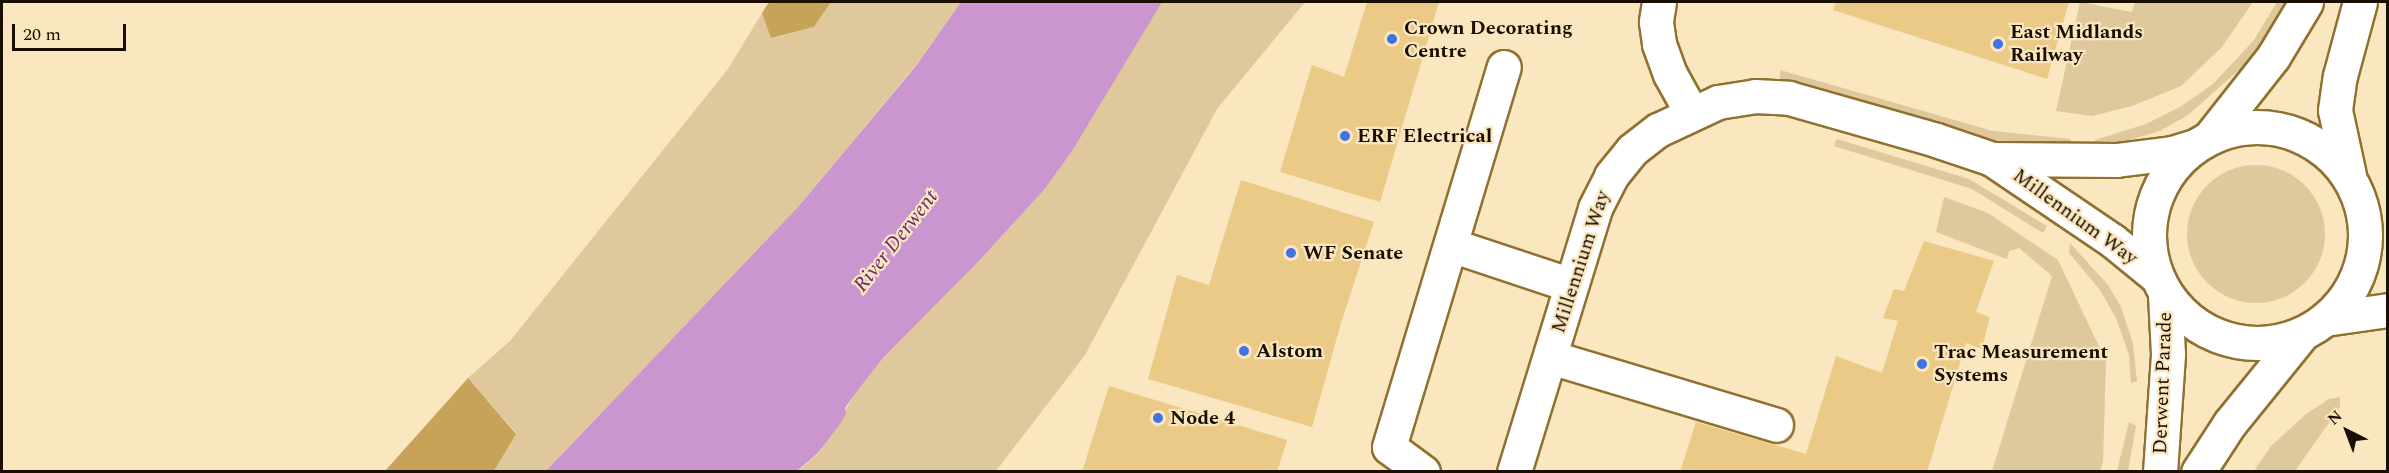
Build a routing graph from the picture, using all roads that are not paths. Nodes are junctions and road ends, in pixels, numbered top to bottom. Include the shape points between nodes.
1 (1659, 2) edge
2 (2306, 2) edge
3 (2360, 2) edge
4 (1504, 68) dead end
5 (1691, 112) junction
6 (2203, 141) junction
7 (1992, 159) junction
8 (2353, 186) junction
9 (2388, 225) edge
10 (1451, 245) junction
11 (1571, 285) junction
12 (2161, 285) junction
13 (2388, 310) edge
14 (2314, 326) junction
15 (1550, 357) junction
16 (1776, 425) dead end
17 (1385, 459) edge
18 (1423, 471) edge
19 (1514, 471) edge
20 (2160, 471) edge
21 (2198, 471) edge

1 - 5 street via 1659,44
2 - 6 street via 2273,57
3 - 8 street via 2335,110
4 - 10 street
5 - 7 street, Millennium Way via 1735,98 1789,98
5 - 11 street, Millennium Way via 1643,141 1611,176 1595,208
6 - 7 street, Millennium Way via 2172,153 2116,160
6 - 8 street, Millennium Way via 2241,127 2288,131 2329,154
6 - 12 street, Derwent Parade via 2168,172 2153,205 2148,242
7 - 12 street, Millennium Way via 2113,242
8 - 9 street, Millennium Way
8 - 14 street via 2364,223 2360,269 2346,297
10 - 11 street
10 - 17 street
11 - 15 street, Millennium Way
12 - 14 street, Millennium Way via 2190,321 2232,341 2268,343
12 - 20 street, Derwent Parade via 2168,354
13 - 14 street, Millennium Way
14 - 21 street via 2230,423
15 - 16 street
15 - 19 street, Millennium Way
17 - 18 street

